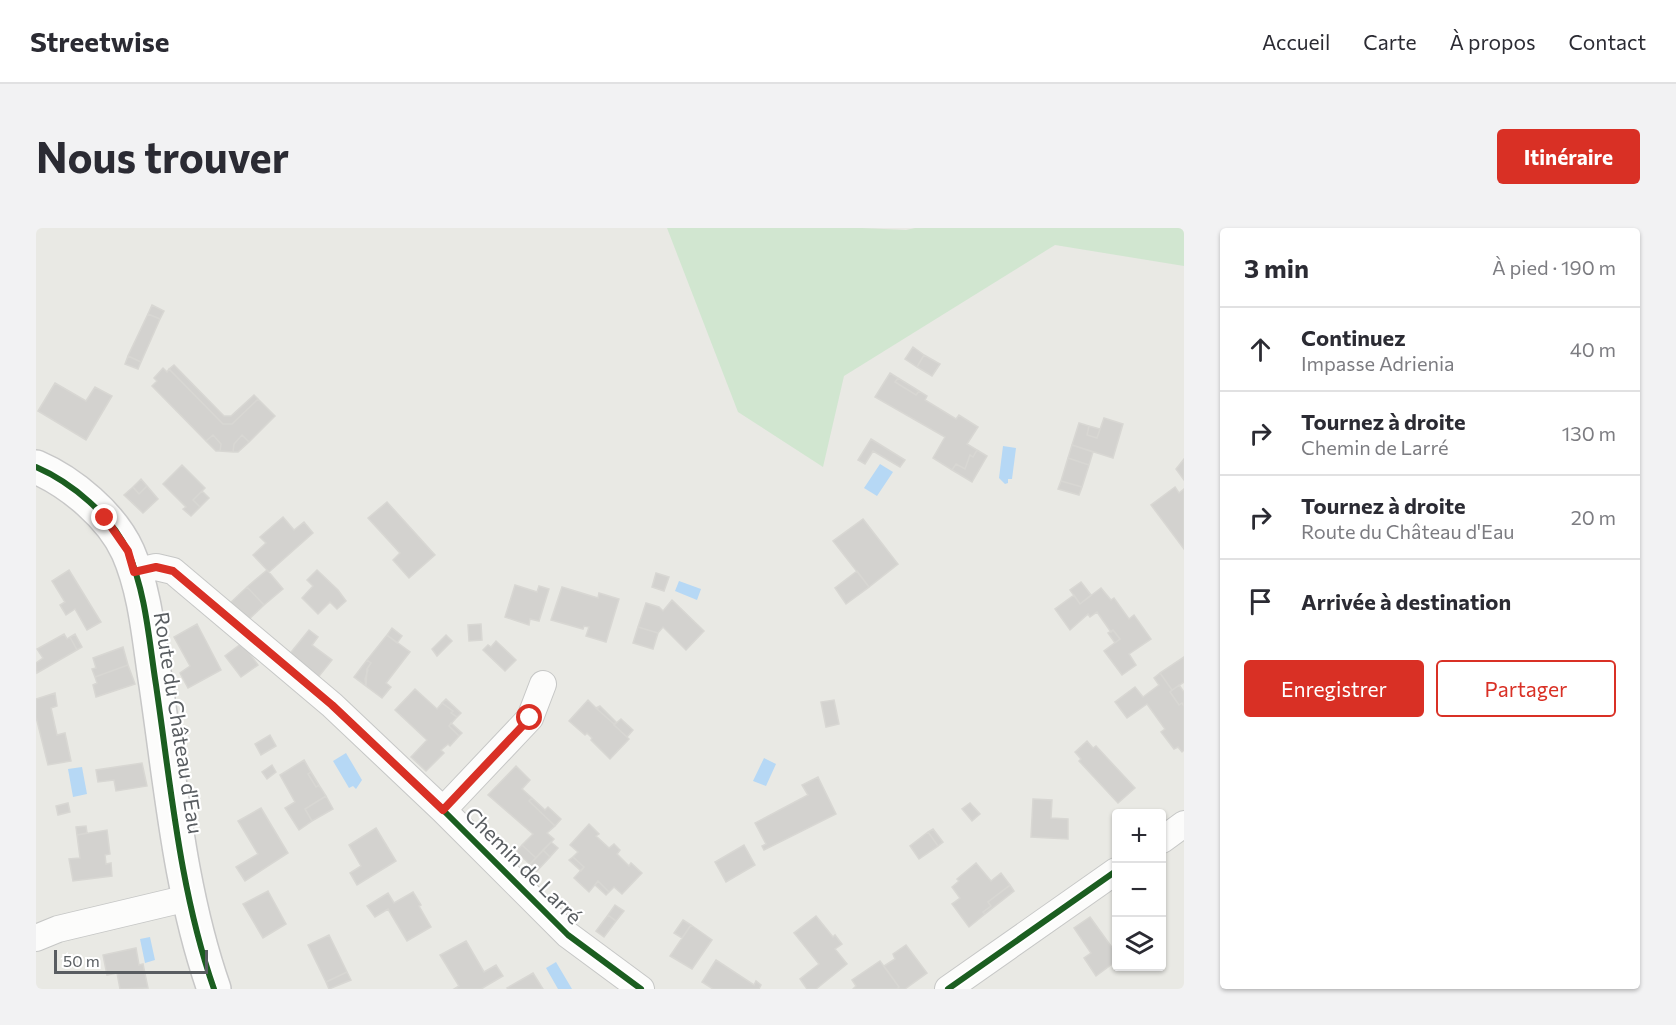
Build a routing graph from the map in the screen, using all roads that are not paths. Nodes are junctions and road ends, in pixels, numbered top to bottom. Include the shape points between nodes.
1 (36, 467) edge
2 (134, 572) junction
3 (543, 684) dead end
4 (443, 810) junction
5 (1184, 824) edge
6 (1166, 837) edge
7 (1112, 874) edge
8 (188, 898) junction
9 (36, 938) edge
10 (214, 989) edge
11 (641, 989) edge
12 (948, 989) edge

1 - 2 street, Route du Château d'Eau via 81,494 105,518 128,551
2 - 4 street, Chemin de Larré via 156,567 173,571 332,705
2 - 8 street, Route du Château d'Eau via 143,604
3 - 4 street via 530,718
4 - 11 street, Chemin de Larré via 568,935
5 - 6 street
7 - 12 street
8 - 9 street via 58,929
8 - 10 street, Route du Château d'Eau

